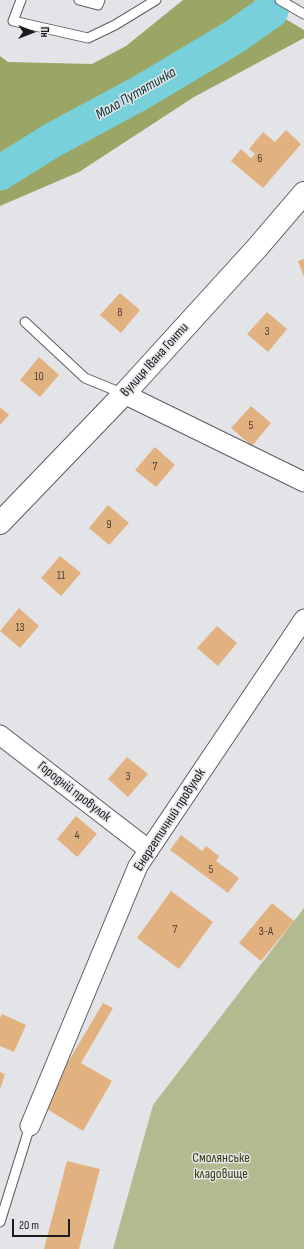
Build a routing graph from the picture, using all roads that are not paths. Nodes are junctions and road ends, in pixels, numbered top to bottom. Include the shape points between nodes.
1 (20, 0) edge
2 (79, 0) edge
3 (100, 0) edge
4 (156, 0) edge
5 (280, 0) edge
6 (304, 14) edge
7 (304, 192) edge
8 (25, 322) dead end
9 (124, 394) junction
10 (304, 482) edge
11 (0, 523) edge
12 (304, 619) edge
13 (0, 735) edge
14 (149, 850) junction
15 (30, 1126) joint
16 (0, 1222) edge

1 - 4 lane via 13,21 88,38
2 - 3 lane via 98,5
5 - 6 lane
7 - 9 street, вулиця Івана Гонти via 256,249
8 - 9 lane via 85,378
9 - 10 street
9 - 11 street, вулиця Івана Гонти
12 - 14 street, Енергетичний провулок
13 - 14 street, Городній провулок
14 - 15 street, Енергетичний провулок via 138,866
15 - 16 lane

